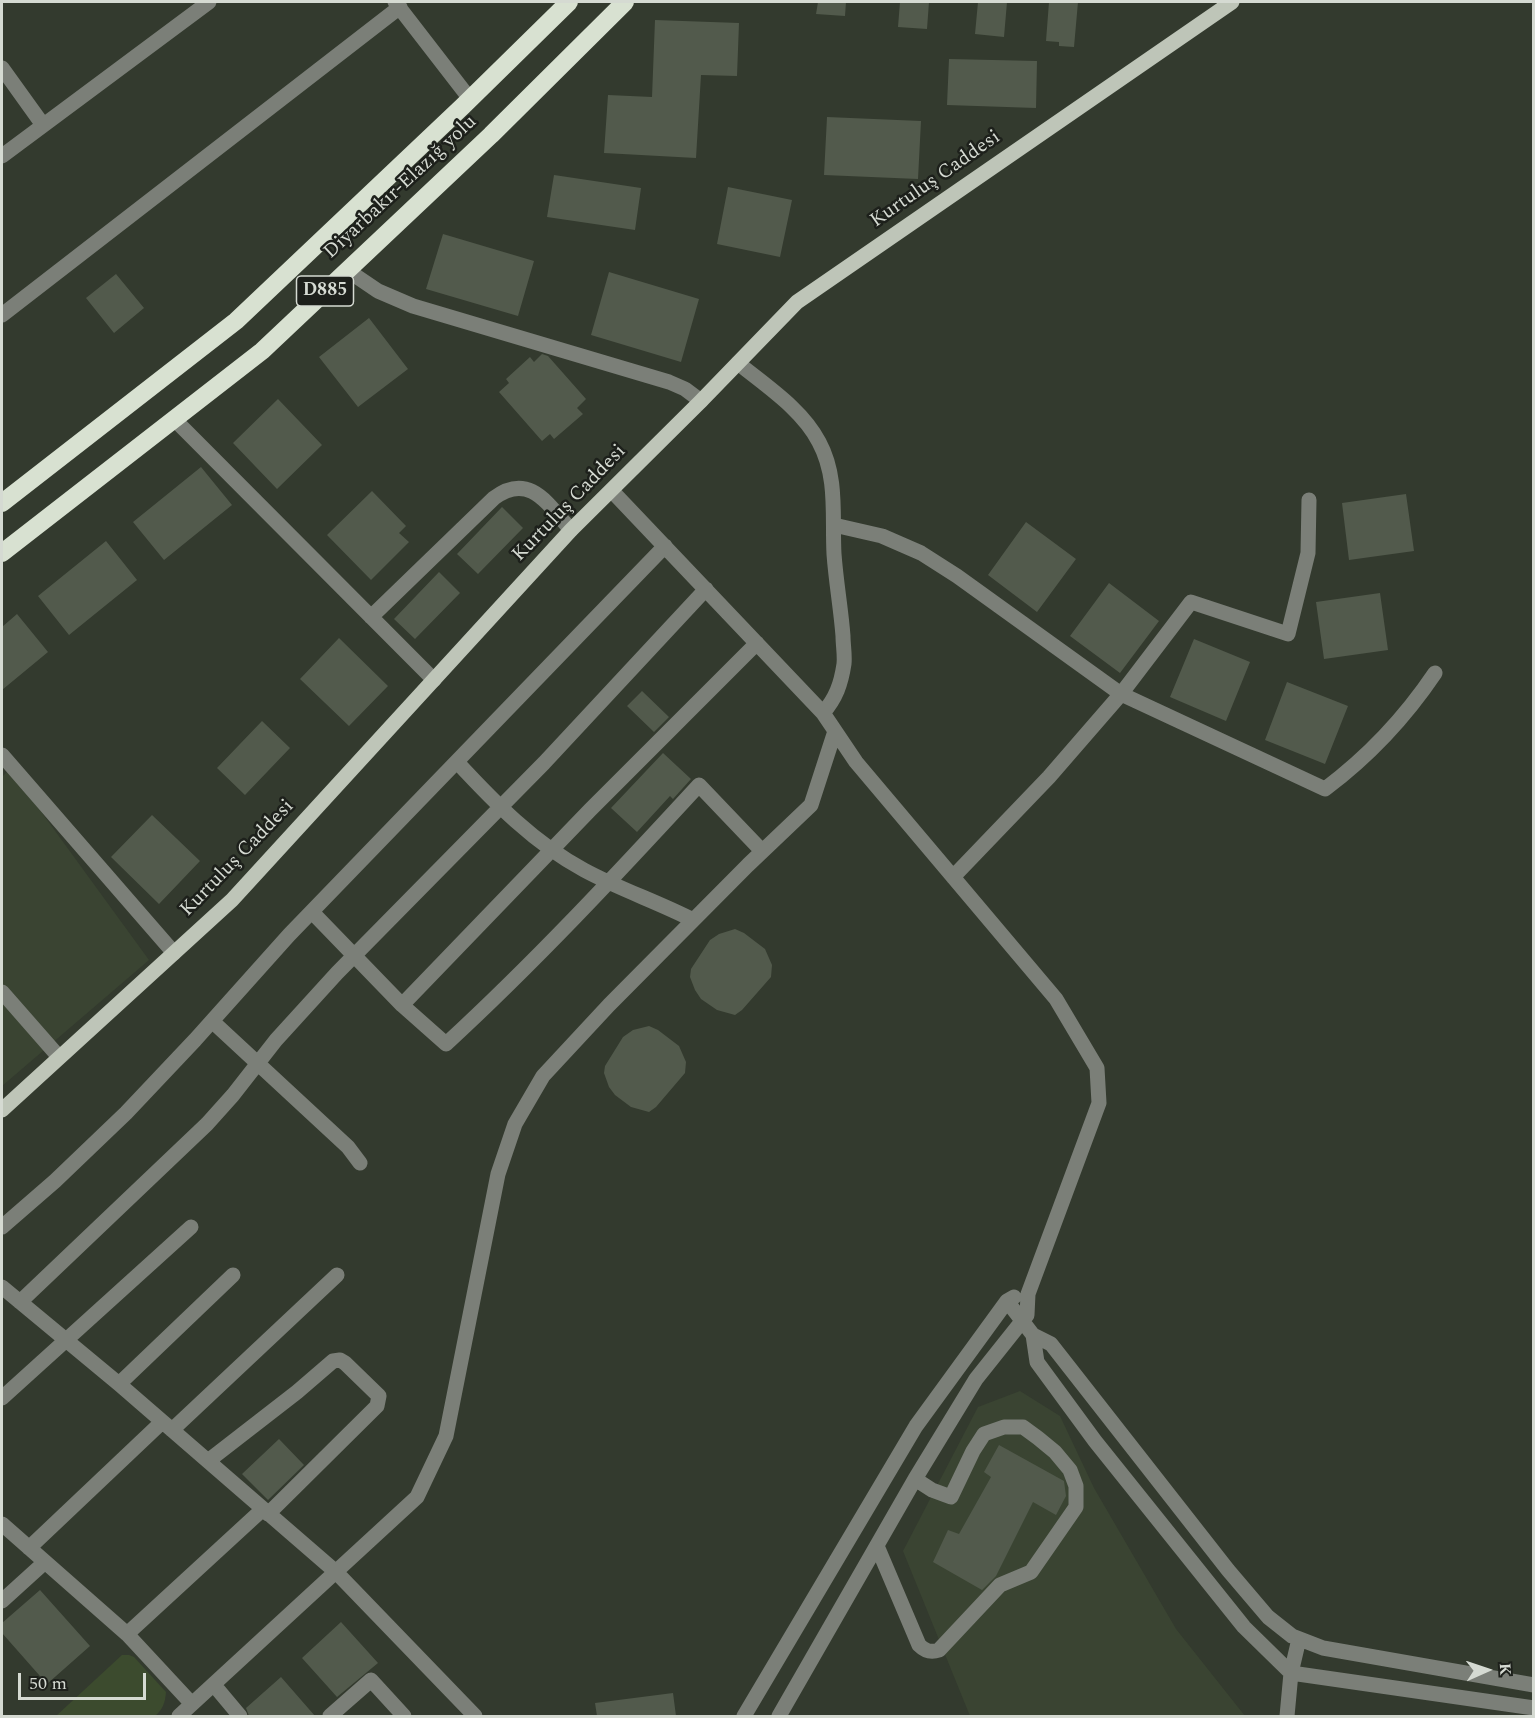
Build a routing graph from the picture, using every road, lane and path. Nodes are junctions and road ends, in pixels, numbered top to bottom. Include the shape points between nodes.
1 (209, 2) edge
2 (568, 2) edge
3 (625, 2) edge
4 (1232, 2) edge
5 (398, 4) edge
6 (2, 68) edge
7 (470, 99) junction
8 (43, 125) junction
9 (2, 156) edge
10 (347, 270) junction
11 (2, 315) edge
12 (738, 363) junction
13 (701, 401) junction
14 (174, 419) junction
15 (612, 491) junction
16 (1309, 500) dead end
17 (2, 503) edge
18 (834, 525) junction
19 (571, 530) junction
20 (665, 546) junction
21 (2, 553) edge
22 (706, 589) junction
23 (371, 617) junction
24 (757, 643) junction
25 (1435, 673) dead end
26 (434, 680) junction
27 (1122, 694) junction
28 (823, 713) junction
29 (835, 731) junction
30 (2, 758) edge
31 (457, 762) junction
32 (500, 808) junction
33 (552, 850) junction
34 (762, 851) junction
35 (953, 877) junction
36 (609, 882) junction
37 (312, 912) junction
38 (693, 920) junction
39 (174, 953) junction
40 (354, 956) junction
41 (2, 992) edge
42 (402, 1005) junction
43 (212, 1021) junction
44 (59, 1057) junction
45 (259, 1062) junction
46 (2, 1110) edge
47 (360, 1163) dead end
48 (2, 1227) edge
49 (191, 1227) dead end
50 (233, 1275) dead end
51 (338, 1275) dead end
52 (1029, 1294) junction
53 (9, 1298) edge
54 (1007, 1300) junction
55 (1022, 1321) junction
56 (1033, 1335) junction
57 (65, 1340) junction
58 (119, 1384) junction
59 (2, 1398) edge
60 (167, 1426) junction
61 (208, 1461) junction
62 (915, 1479) junction
63 (266, 1512) junction
64 (2, 1524) edge
65 (877, 1546) junction
66 (29, 1548) junction
67 (45, 1562) junction
68 (336, 1572) junction
69 (2, 1600) edge
70 (127, 1634) junction
71 (1299, 1639) junction
72 (1291, 1673) junction
73 (214, 1685) junction
74 (1533, 1685) edge
75 (192, 1704) junction
76 (1533, 1708) edge
77 (782, 1715) edge
78 (178, 1716) edge
79 (240, 1716) edge
80 (330, 1716) edge
81 (404, 1716) edge
82 (476, 1716) edge
83 (744, 1716) edge
84 (1287, 1716) edge

1 - 8 street
2 - 7 highway, Diyarbakır-Elazığ yolu / D885
3 - 10 highway, Diyarbakır-Elazığ yolu / D885
4 - 12 main road, Kurtuluş Caddesi via 797,302
5 - 7 street
5 - 11 street
6 - 8 street
7 - 17 highway, Diyarbakır-Elazığ yolu / D885 via 236,321
8 - 9 street
10 - 13 street via 378,291 412,306 669,382
10 - 14 highway, Diyarbakır-Elazığ yolu / D885 via 262,351
12 - 13 main road, Kurtuluş Caddesi
12 - 18 street via 798,413 819,441 832,483
13 - 15 main road, Kurtuluş Caddesi
14 - 21 highway, Diyarbakır-Elazığ yolu / D885
14 - 23 street
15 - 19 main road, Kurtuluş Caddesi
15 - 20 street
16 - 27 street via 1308,553 1288,634 1191,602
18 - 27 street via 882,536 921,553
18 - 28 street via 844,661 839,690
19 - 23 street via 537,493 524,488 508,489
19 - 26 main road, Kurtuluş Caddesi
20 - 22 street
20 - 31 street
22 - 24 street
22 - 32 street
23 - 26 street
24 - 28 street
24 - 33 street
25 - 27 street via 1396,725 1325,789
26 - 39 main road, Kurtuluş Caddesi via 232,900
27 - 35 street
28 - 29 street
29 - 34 street via 811,805
29 - 35 street via 856,762
30 - 39 street
31 - 32 street
31 - 37 street
32 - 33 street
32 - 40 street
33 - 36 street
33 - 42 street
34 - 36 street via 699,784
34 - 38 street
35 - 52 street via 1056,999 1097,1068 1099,1103
36 - 38 street
36 - 42 street via 446,1044
37 - 40 street
37 - 43 street
38 - 68 street via 543,1076 515,1124 498,1174 446,1436 417,1497
39 - 44 main road, Kurtuluş Caddesi
40 - 42 street
40 - 45 street
41 - 44 street
43 - 45 street
43 - 48 street via 112,1127
44 - 46 main road, Kurtuluş Caddesi
45 - 47 street
45 - 53 street via 207,1124
49 - 57 street
50 - 58 street
51 - 60 street
52 - 54 street
52 - 55 street via 1027,1315
53 - 57 street
54 - 55 street
54 - 83 street via 916,1426
55 - 56 street
55 - 62 street via 976,1379
56 - 71 street via 1051,1344 1268,1617
56 - 72 street via 1037,1362 1095,1441 1244,1627
57 - 58 street
57 - 59 street
58 - 60 street
60 - 61 street
60 - 66 street
61 - 63 street
61 - 63 street via 333,1361 345,1363 379,1396 377,1406
62 - 65 street
62 - 65 street via 951,1497 984,1434 1004,1427 1023,1427 1065,1463 1076,1486 1076,1507 1031,1572 1000,1585 939,1650 930,1652 919,1645
63 - 68 street
63 - 70 street
64 - 66 street
65 - 77 street
66 - 67 street
67 - 69 street
67 - 70 street
68 - 73 street
68 - 82 street
70 - 75 street
71 - 72 street
71 - 74 street via 1323,1648
72 - 76 street
72 - 84 street
73 - 75 street
73 - 79 street
75 - 78 street
80 - 81 street via 371,1680

